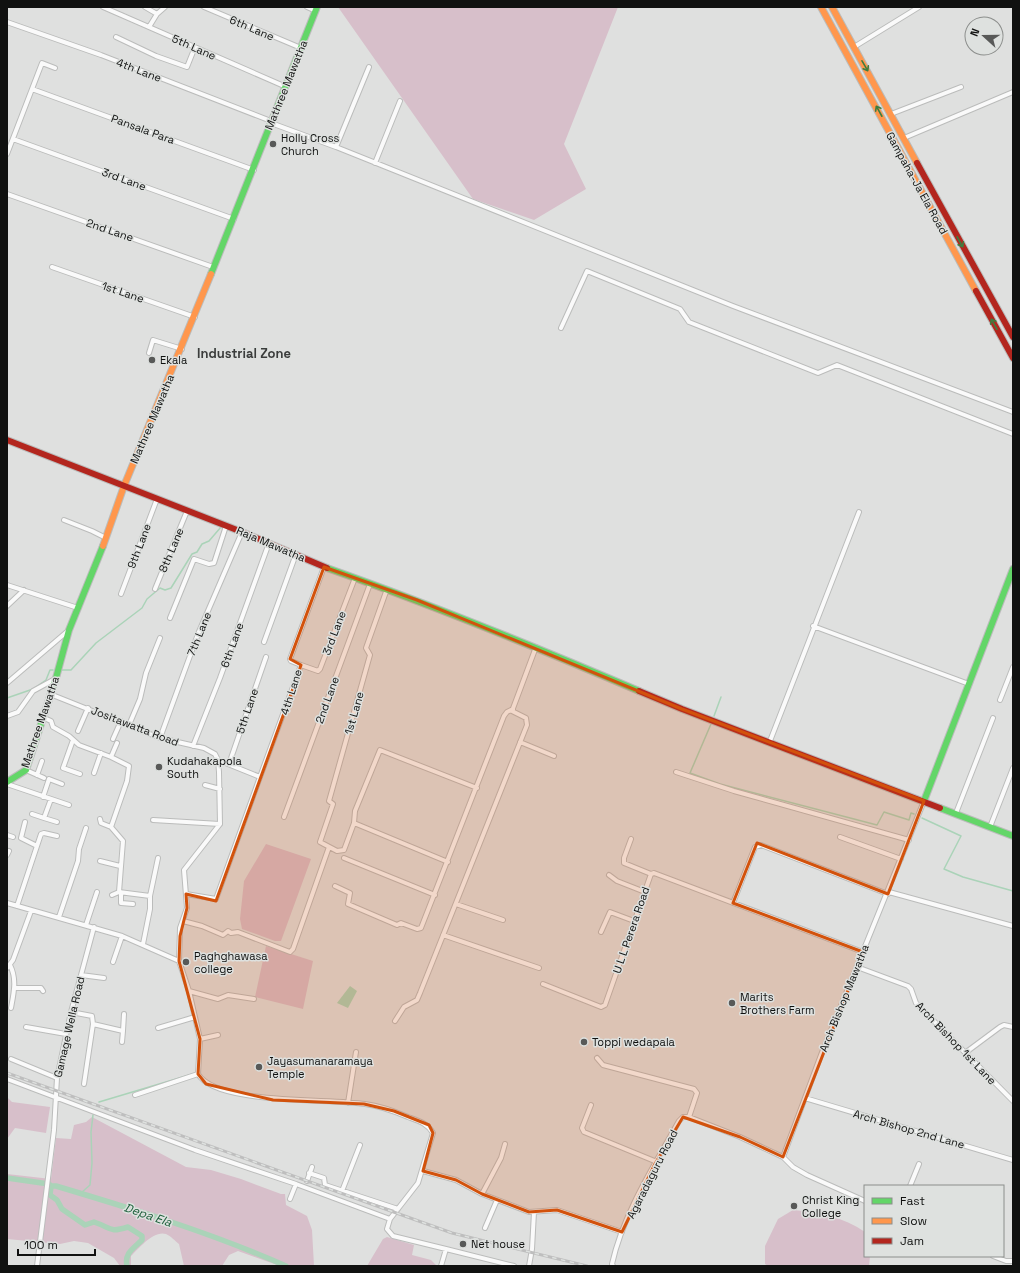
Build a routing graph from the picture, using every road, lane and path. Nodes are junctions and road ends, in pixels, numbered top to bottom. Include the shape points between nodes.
1 (103, 7) edge
2 (145, 7) edge
3 (165, 7) edge
4 (204, 7) edge
5 (308, 7) edge
6 (821, 7) edge
7 (832, 7) edge
8 (918, 7) edge
9 (317, 9) edge
10 (157, 14) junction
11 (7, 22) edge
12 (149, 27) junction
13 (116, 38) dead end
14 (195, 47) junction
15 (854, 47) junction
16 (301, 48) junction
17 (369, 67) dead end
18 (55, 68) dead end
19 (284, 86) junction
20 (961, 87) dead end
21 (32, 89) junction
22 (1013, 92) edge
23 (400, 101) dead end
24 (891, 115) junction
25 (271, 122) junction
26 (903, 138) junction
27 (13, 139) junction
28 (336, 147) junction
29 (7, 154) edge
30 (375, 163) junction
31 (254, 170) junction
32 (7, 194) edge
33 (234, 219) junction
34 (52, 267) dead end
35 (213, 267) junction
36 (194, 317) junction
37 (561, 328) dead end
38 (1013, 338) edge
39 (182, 349) junction
40 (149, 353) dead end
41 (1013, 358) edge
42 (1013, 412) edge
43 (1013, 434) edge
44 (7, 440) edge
45 (124, 486) junction
46 (157, 498) junction
47 (188, 511) junction
48 (859, 512) dead end
49 (64, 520) dead end
50 (226, 526) junction
51 (242, 532) junction
52 (106, 538) junction
53 (269, 543) junction
54 (296, 554) junction
55 (324, 567) junction
56 (1013, 569) edge
57 (355, 578) junction
58 (370, 584) junction
59 (7, 585) edge
60 (155, 589) dead end
61 (387, 589) junction
62 (24, 590) junction
63 (121, 594) dead end
64 (7, 606) edge
65 (78, 608) junction
66 (170, 618) dead end
67 (813, 626) junction
68 (69, 630) junction
69 (160, 638) dead end
70 (264, 642) dead end
71 (536, 647) junction
72 (266, 657) dead end
73 (300, 665) junction
74 (1013, 667) edge
75 (56, 678) junction
76 (7, 683) edge
77 (969, 684) junction
78 (50, 694) junction
79 (1000, 700) dead end
80 (88, 708) junction
81 (513, 709) junction
82 (7, 716) edge
83 (42, 717) junction
84 (993, 718) dead end
85 (120, 721) junction
86 (129, 724) junction
87 (78, 731) dead end
88 (160, 738) junction
89 (72, 740) junction
90 (770, 741) junction
91 (520, 742) junction
92 (193, 746) junction
93 (101, 753) junction
94 (554, 756) dead end
95 (111, 757) junction
96 (218, 760) junction
97 (42, 761) dead end
98 (229, 764) junction
99 (1013, 768) edge
100 (26, 770) junction
101 (676, 772) dead end
102 (94, 773) dead end
103 (80, 774) dead end
104 (37, 775) junction
105 (260, 777) junction
106 (44, 778) dead end
107 (7, 783) edge
108 (62, 784) dead end
109 (205, 786) dead end
110 (477, 788) junction
111 (220, 789) junction
112 (44, 797) junction
113 (51, 799) junction
114 (924, 801) junction
115 (69, 804) dead end
116 (956, 813) junction
117 (32, 814) dead end
118 (284, 817) dead end
119 (44, 818) junction
120 (100, 819) dead end
121 (153, 820) dead end
122 (25, 822) dead end
123 (57, 822) dead end
124 (354, 823) junction
125 (220, 824) junction
126 (111, 826) junction
127 (990, 827) junction
128 (86, 828) dead end
129 (7, 835) edge
130 (57, 836) dead end
131 (1013, 836) edge
132 (13, 837) dead end
133 (840, 837) dead end
134 (631, 839) dead end
135 (908, 840) junction
136 (37, 846) junction
137 (329, 847) junction
138 (158, 858) dead end
139 (344, 858) dead end
140 (901, 859) junction
141 (100, 861) dead end
142 (448, 862) junction
143 (120, 866) junction
144 (651, 874) junction
145 (609, 875) dead end
146 (335, 886) dead end
147 (97, 892) dead end
148 (120, 892) junction
149 (645, 892) junction
150 (888, 893) junction
151 (186, 894) junction
152 (112, 895) dead end
153 (150, 896) junction
154 (435, 896) junction
155 (7, 903) edge
156 (733, 903) junction
157 (133, 904) dead end
158 (456, 904) junction
159 (17, 906) junction
160 (30, 911) junction
161 (59, 917) junction
162 (503, 920) dead end
163 (183, 921) junction
164 (634, 921) junction
165 (86, 925) junction
166 (1013, 926) edge
167 (94, 927) junction
168 (601, 932) dead end
169 (122, 936) junction
170 (443, 936) junction
171 (143, 944) junction
172 (863, 952) junction
173 (179, 961) junction
174 (113, 962) dead end
175 (8, 966) edge
176 (857, 967) junction
177 (539, 968) dead end
178 (81, 975) junction
179 (104, 978) dead end
180 (543, 984) dead end
181 (15, 988) junction
182 (43, 991) dead end
183 (189, 991) junction
184 (254, 999) dead end
185 (12, 1008) dead end
186 (71, 1012) junction
187 (124, 1014) dead end
188 (195, 1017) junction
189 (395, 1021) dead end
190 (93, 1024) junction
191 (26, 1026) dead end
192 (1013, 1027) edge
193 (158, 1028) dead end
194 (123, 1031) junction
195 (66, 1034) junction
196 (218, 1035) dead end
197 (200, 1040) junction
198 (122, 1042) dead end
199 (356, 1052) dead end
200 (965, 1053) junction
201 (597, 1058) dead end
202 (11, 1059) dead end
203 (198, 1074) junction
204 (57, 1078) junction
205 (7, 1079) edge
206 (84, 1084) dead end
207 (135, 1095) dead end
208 (56, 1098) junction
209 (805, 1098) junction
210 (1013, 1101) edge
211 (348, 1102) junction
212 (590, 1105) dead end
213 (688, 1117) junction
214 (505, 1144) dead end
215 (360, 1145) dead end
216 (783, 1157) junction
217 (1013, 1160) edge
218 (657, 1162) junction
219 (919, 1164) dead end
220 (312, 1167) dead end
221 (423, 1171) junction
222 (309, 1173) junction
223 (306, 1181) dead end
224 (296, 1184) junction
225 (910, 1185) edge
226 (342, 1191) junction
227 (482, 1194) junction
228 (290, 1199) dead end
229 (497, 1200) junction
230 (864, 1201) edge
231 (398, 1209) junction
232 (534, 1212) junction
233 (390, 1219) junction
234 (485, 1228) dead end
235 (622, 1232) junction
236 (446, 1249) junction
237 (996, 1257) edge
238 (1013, 1261) edge
239 (38, 1266) edge
240 (441, 1266) edge
241 (514, 1266) edge
242 (529, 1266) edge
243 (613, 1266) edge

1 - 12 street, 5th Lane
2 - 10 street
3 - 10 street
4 - 16 street, 6th Lane
5 - 9 street
41 -> 6 main road, Gampaha-Ja Ela Road
7 - 15 main road, Gampaha-Ja Ela Road
8 - 15 street
9 - 16 main road, Mathree Mawatha
10 - 12 street
11 - 25 street, 4th Lane via 108,58
12 - 14 street, 5th Lane
13 - 14 street via 187,67
14 - 19 street, 5th Lane
15 -> 24 main road, Gampaha-Ja Ela Road
16 - 19 main road, Mathree Mawatha
17 - 28 street
18 - 21 street via 42,63
19 - 25 main road, Mathree Mawatha
20 - 24 street
21 - 27 street
21 - 31 street, Pansala Para
22 - 26 street
23 - 30 street
24 - 26 main road, Gampaha-Ja Ela Road
25 - 28 street, 4th Lane
25 - 31 main road, Mathree Mawatha
26 -> 38 main road, Gampaha-Ja Ela Road
27 - 29 street
27 - 33 street, 3rd Lane
28 - 30 street, 4th Lane
30 - 42 street, 4th Lane via 733,306
31 - 33 main road, Mathree Mawatha
32 - 35 street, 2nd Lane
33 - 35 main road, Mathree Mawatha
34 - 36 street, 1st Lane
35 - 36 main road, Mathree Mawatha
36 - 39 main road, Mathree Mawatha
37 - 43 street via 567,310 587,271 680,309 689,322 818,373 837,365
39 - 40 street via 153,340
39 - 45 main road, Mathree Mawatha
44 - 45 main road, Raja Mawatha
45 - 46 main road, Raja Mawatha
45 - 52 main road, Mathree Mawatha
46 - 47 main road, Raja Mawatha
46 - 63 street, 9th Lane
47 - 50 main road, Raja Mawatha
47 - 60 street, 8th Lane
48 - 67 street
49 - 52 street
50 - 51 main road, Raja Mawatha
50 - 66 street via 214,563 194,559
51 - 53 main road, Raja Mawatha
51 - 88 street, 7th Lane via 198,634
52 - 65 main road, Mathree Mawatha
53 - 54 main road, Raja Mawatha
53 - 92 street, 6th Lane
54 - 55 main road, Raja Mawatha
54 - 70 street
55 - 57 main road, Raja Mawatha
55 - 73 street, 4th Lane via 290,659
56 - 77 main road
57 - 58 main road, Raja Mawatha
57 - 73 street, 3rd Lane via 320,669 318,671
58 - 61 main road, Raja Mawatha
58 - 118 street, 2nd Lane
59 - 62 street
61 - 71 main road, Raja Mawatha
61 - 137 street, 1st Lane via 366,648 370,656 329,801 333,804 320,838 320,842
62 - 64 street
62 - 65 street
65 - 68 main road, Mathree Mawatha
67 - 77 street
67 - 90 street
68 - 75 main road, Mathree Mawatha
68 - 76 street
69 - 86 street
71 - 81 street
71 - 90 main road, Raja Mawatha via 682,709
72 - 98 street, 5th Lane
73 - 105 street, 4th Lane
74 - 79 street
75 - 78 main road, Mathree Mawatha
75 - 82 street via 33,691 18,712
77 - 114 main road
78 - 80 street, Jositawatta Road
78 - 83 main road, Mathree Mawatha
80 - 85 street, Jositawatta Road
80 - 87 street
81 - 91 street via 516,715 526,718 527,725
81 - 110 street via 507,712
83 - 89 street via 51,721 53,727
83 - 100 main road, Mathree Mawatha
84 - 116 street
85 - 86 street, Jositawatta Road
85 - 95 street
86 - 88 street, Jositawatta Road
88 - 92 street, Jositawatta Road
89 - 93 street via 79,746
89 - 103 street via 63,768
90 - 114 main road, Raja Mawatha
91 - 94 street
91 - 158 street
92 - 96 street, Jositawatta Road via 215,754
93 - 95 street
93 - 102 street
95 - 126 street via 129,766 127,781
96 - 98 street, Jositawatta Road
96 - 111 street
97 - 104 street
98 - 105 street, Jositawatta Road
99 - 127 street
100 - 104 street
100 - 107 main road, Mathree Mawatha
101 - 135 street
104 - 106 street
105 - 151 street, 4th Lane via 216,900
107 - 112 street
108 - 112 street via 49,780
109 - 111 street
110 - 124 street via 380,750 355,811
110 - 142 street
111 - 125 street
112 - 113 street
113 - 115 street
113 - 119 street
114 - 116 main road
114 - 135 street
116 - 127 main road
117 - 119 street
119 - 123 street
120 - 126 street via 101,823
121 - 125 street
122 - 136 street via 21,838
124 - 137 street via 344,850
124 - 142 street
125 - 151 street via 184,870
126 - 143 street via 123,842
127 - 131 main road
128 - 161 street
129 - 132 street
130 - 136 street via 41,834
133 - 140 street
134 - 144 street via 624,863
135 - 140 street, Arch Bishop Mawatha
136 - 159 street
137 - 163 street via 290,952 238,932 228,931 223,935
138 - 153 street
139 - 154 street
140 - 150 street, Arch Bishop Mawatha
141 - 143 street
142 - 154 street
143 - 148 street
144 - 149 street, U L L Perera Road
144 - 156 street, U L L Perera Road
145 - 149 street via 617,881
146 - 154 street via 350,893 348,904 397,925 401,923 417,929 421,928
147 - 165 street
148 - 152 street
148 - 153 street
148 - 157 street via 121,902
149 - 164 street, U L L Perera Road
150 - 156 street via 761,845 755,847
150 - 166 street
150 - 172 street, Arch Bishop Mawatha
151 - 163 street via 187,908
153 - 171 street
155 - 159 street
156 - 172 street, U L L Perera Road
158 - 162 street
158 - 170 street
159 - 160 street
160 - 161 street
160 - 175 street
161 - 165 street
163 - 173 street via 180,928
164 - 168 street via 610,912
164 - 180 street, U L L Perera Road via 605,1005 601,1007
165 - 167 street
167 - 169 street
167 - 178 street, Gamage Wella Road
169 - 171 street
169 - 174 street
170 - 177 street
170 - 189 street via 417,1000 404,1007
171 - 173 street
172 - 176 street, Arch Bishop Mawatha
173 - 183 street
175 - 181 street via 14,973
176 - 200 street, Arch Bishop 1st Lane via 908,986 916,1003
176 - 209 street, Arch Bishop Mawatha
178 - 179 street
178 - 186 street, Gamage Wella Road
181 - 182 street via 41,988
181 - 185 street
183 - 184 street via 218,999 228,995
183 - 188 street
186 - 190 street via 92,1016
186 - 195 street, Gamage Wella Road
187 - 194 street
188 - 193 street
188 - 197 street
190 - 194 street
190 - 206 street
191 - 195 street
192 - 200 street via 1000,1026
194 - 198 street
195 - 204 street, Gamage Wella Road
196 - 197 street
197 - 203 street
199 - 211 street
200 - 210 street, Arch Bishop 1st Lane
201 - 213 street via 603,1065 694,1089 697,1092 696,1098
202 - 204 street
203 - 207 street
203 - 211 street via 206,1084 257,1097 274,1100
204 - 208 street, Gamage Wella Road
205 - 208 street
208 - 224 street via 195,1150
208 - 239 street, Gamage Wella Road
209 - 216 street, Arch Bishop Mawatha
209 - 217 street, Arch Bishop 2nd Lane
211 - 221 street via 394,1111 429,1125 433,1132
212 - 218 street via 582,1128 584,1132
213 - 216 street
213 - 218 street, Agaradaguru Road via 683,1117 679,1121
214 - 227 street via 501,1158
215 - 226 street
216 - 230 street via 793,1167
218 - 235 street, Agaradaguru Road
219 - 225 street
220 - 222 street
221 - 227 street via 456,1180
221 - 231 street via 418,1183
222 - 223 street
222 - 226 street via 324,1178 325,1185
224 - 228 street
224 - 233 street
226 - 231 street
227 - 229 street
229 - 232 street
229 - 234 street
231 - 233 street
232 - 235 street via 556,1210
232 - 242 street
233 - 236 street via 387,1229 393,1236
235 - 243 street, Agaradaguru Road
236 - 240 street
236 - 241 street
237 - 238 street

